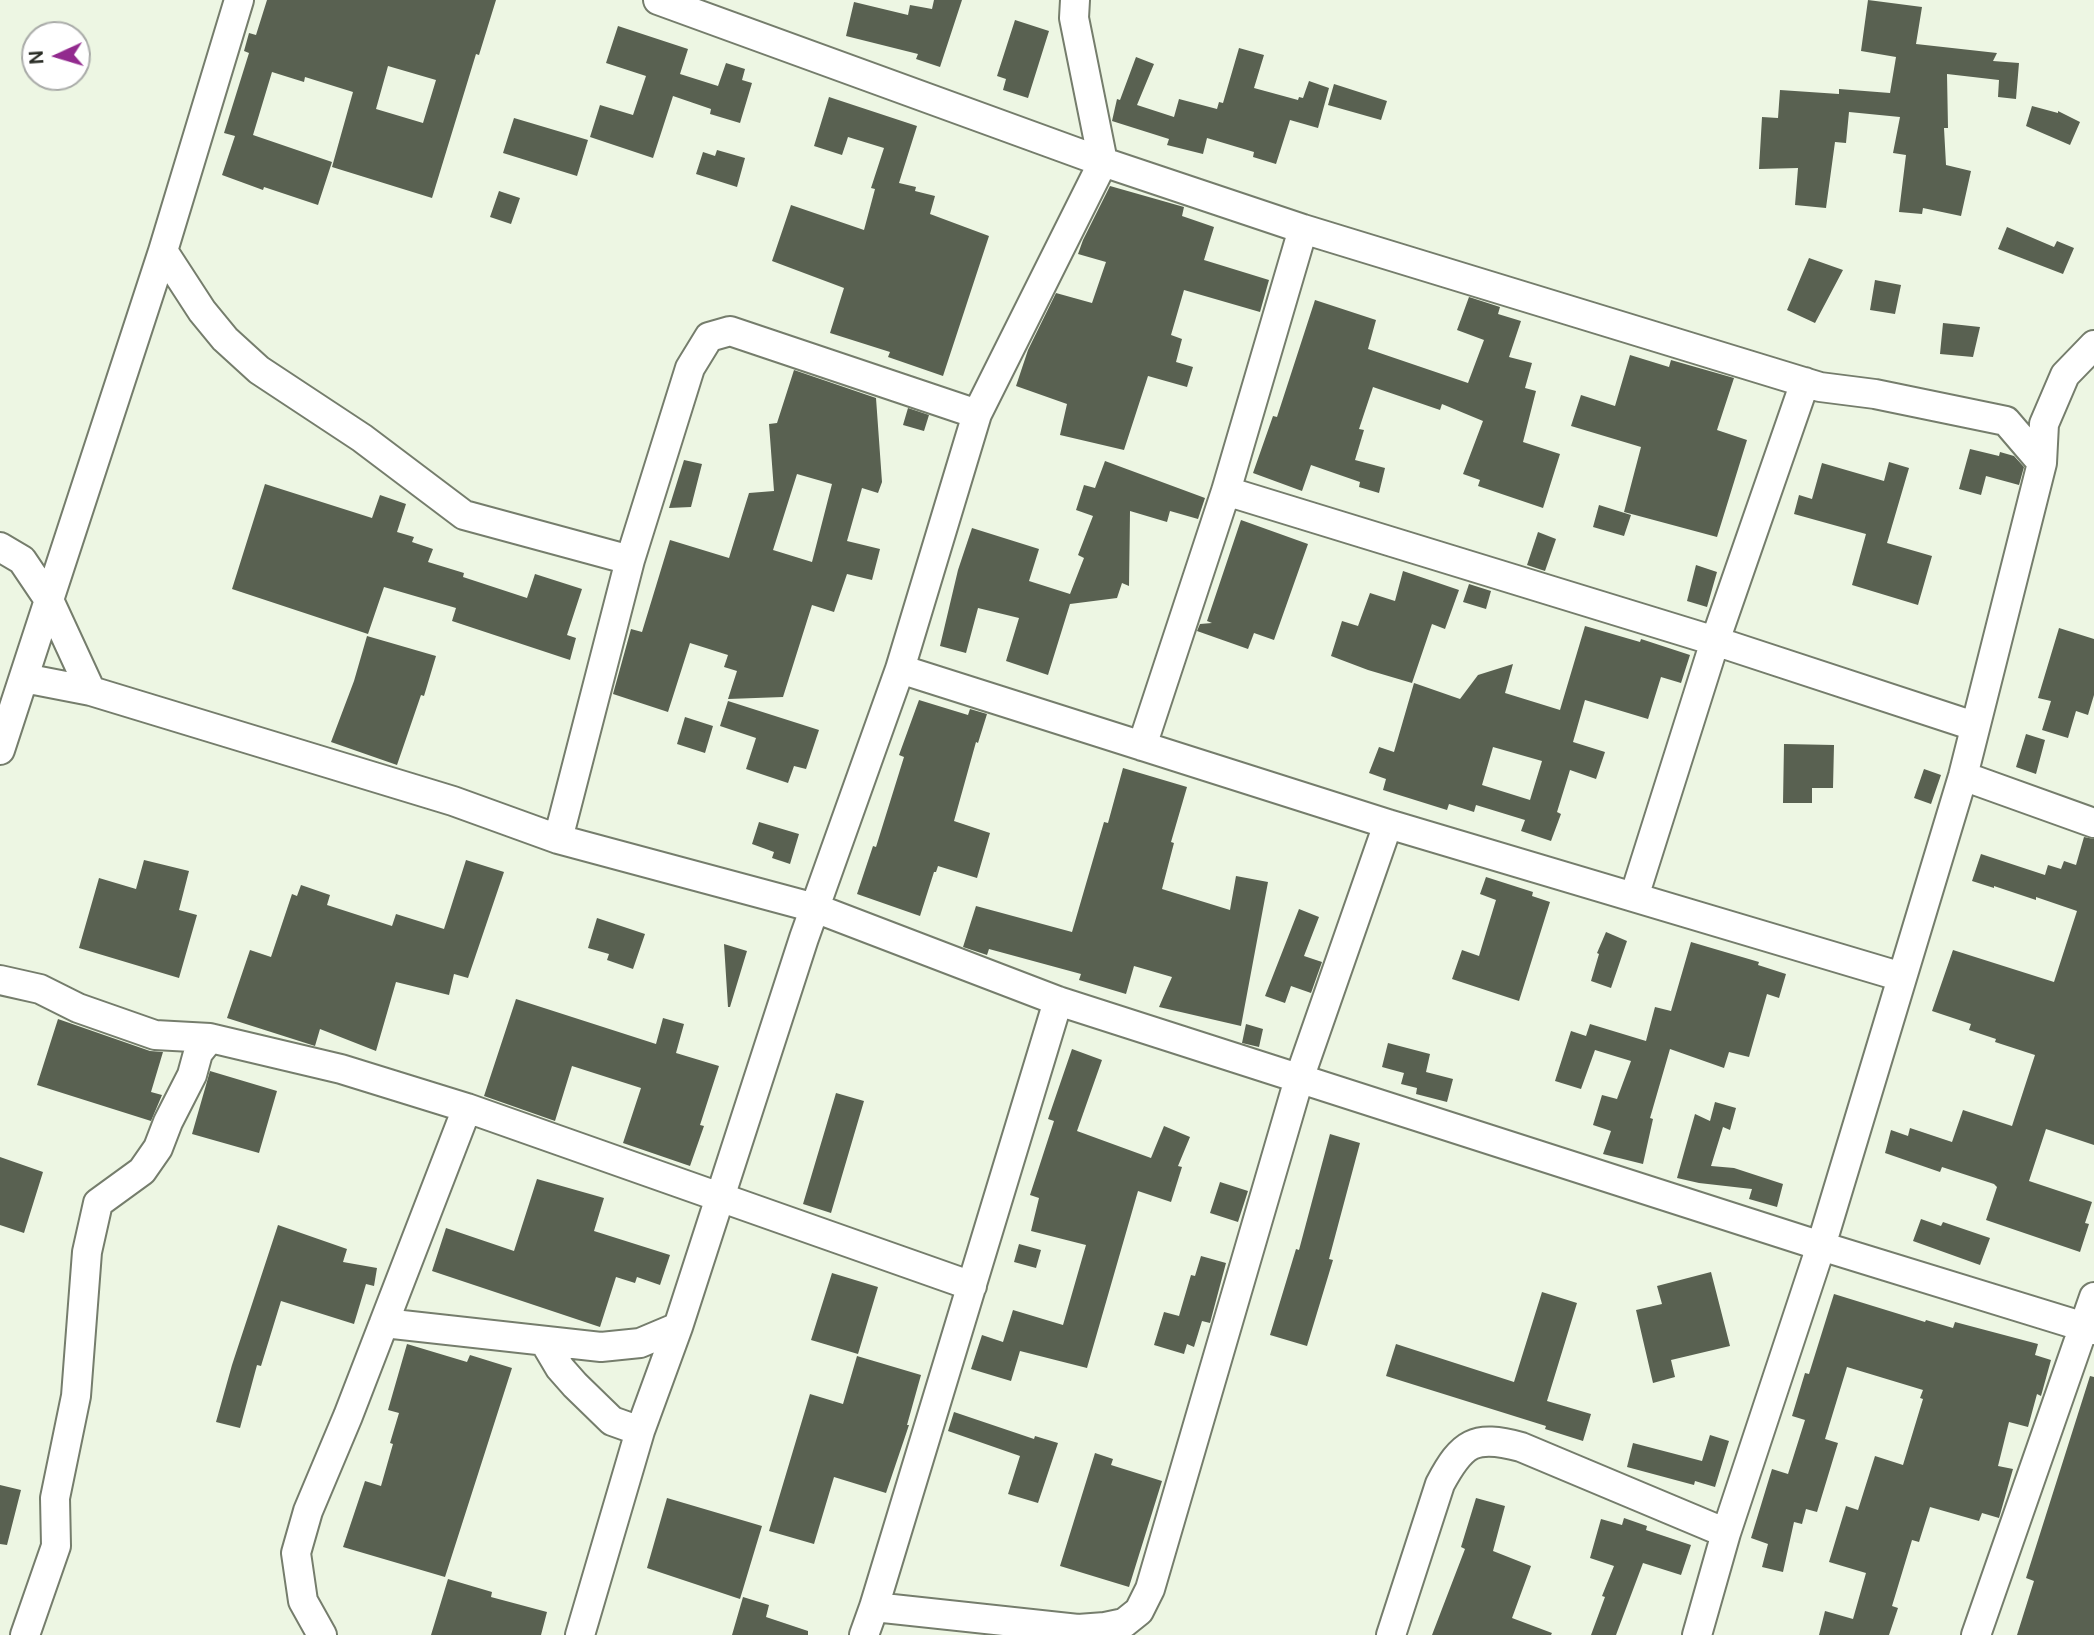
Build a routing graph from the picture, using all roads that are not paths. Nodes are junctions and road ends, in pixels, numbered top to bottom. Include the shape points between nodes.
1 (239, 0) edge
2 (658, 0) edge
3 (1075, 0) edge
4 (1103, 162) junction
5 (1303, 229) junction
6 (163, 251) junction
7 (2094, 345) edge
8 (1805, 382) junction
9 (977, 414) junction
10 (2042, 463) junction
11 (1226, 491) junction
12 (0, 547) edge
13 (630, 560) junction
14 (49, 600) junction
15 (1715, 641) junction
16 (900, 669) junction
17 (24, 678) junction
18 (91, 691) junction
19 (1974, 726) junction
20 (1142, 746) junction
21 (0, 750) edge
22 (1963, 776) junction
23 (2094, 822) edge
24 (1388, 824) junction
25 (558, 839) junction
26 (1634, 897) junction
27 (815, 908) junction
28 (4, 975) edge
29 (1902, 977) junction
30 (1058, 1002) junction
31 (210, 1038) junction
32 (1299, 1079) junction
33 (467, 1108) junction
34 (719, 1196) junction
35 (1821, 1246) junction
36 (972, 1286) junction
37 (2094, 1297) edge
38 (384, 1323) junction
39 (678, 1327) junction
40 (2089, 1328) edge
41 (544, 1341) junction
42 (640, 1431) junction
43 (1726, 1533) junction
44 (874, 1607) junction
45 (25, 1635) edge
46 (322, 1635) edge
47 (580, 1635) edge
48 (864, 1635) edge
49 (1391, 1635) edge
50 (1697, 1635) edge
51 (1976, 1635) edge

1 - 6 street
2 - 4 street
3 - 4 street via 1074,18
4 - 5 street
4 - 9 street
5 - 8 street
5 - 11 street
6 - 13 street via 202,311 259,370 362,438 464,515
6 - 14 street
7 - 10 street via 2065,375 2044,424
8 - 10 street via 2006,421
8 - 15 street
9 - 13 street via 730,331 709,337 690,368
9 - 16 street
10 - 19 street
11 - 15 street
11 - 20 street
12 - 14 street via 22,560
13 - 25 street
14 - 17 street
14 - 18 street
15 - 19 street
15 - 26 street
16 - 20 street
16 - 27 street
17 - 18 street
17 - 21 street
18 - 25 street via 453,801
19 - 22 street
20 - 24 street
22 - 23 street
22 - 29 street
24 - 26 street
24 - 32 street
25 - 27 street
26 - 29 street
27 - 30 street
27 - 34 street
28 - 31 street via 155,1035
29 - 35 street
30 - 32 street
30 - 36 street
31 - 33 street via 341,1069
31 - 45 street via 198,1053 158,1148 142,1171 98,1203 87,1252 76,1396 55,1497 56,1546
32 - 35 street
32 - 44 street via 1154,1575 1139,1611 1124,1623 1078,1629
33 - 34 street
33 - 38 street
34 - 36 street
34 - 39 street
35 - 40 street
35 - 43 street
36 - 44 street
37 - 40 street
38 - 41 street
38 - 46 street via 308,1511 296,1553 303,1601
39 - 41 street via 639,1343 601,1348
39 - 42 street
40 - 51 street
41 - 42 street via 560,1368 612,1421
42 - 47 street
43 - 49 street via 1521,1447 1495,1440 1472,1443 1452,1462 1440,1484
43 - 50 street
44 - 48 street

